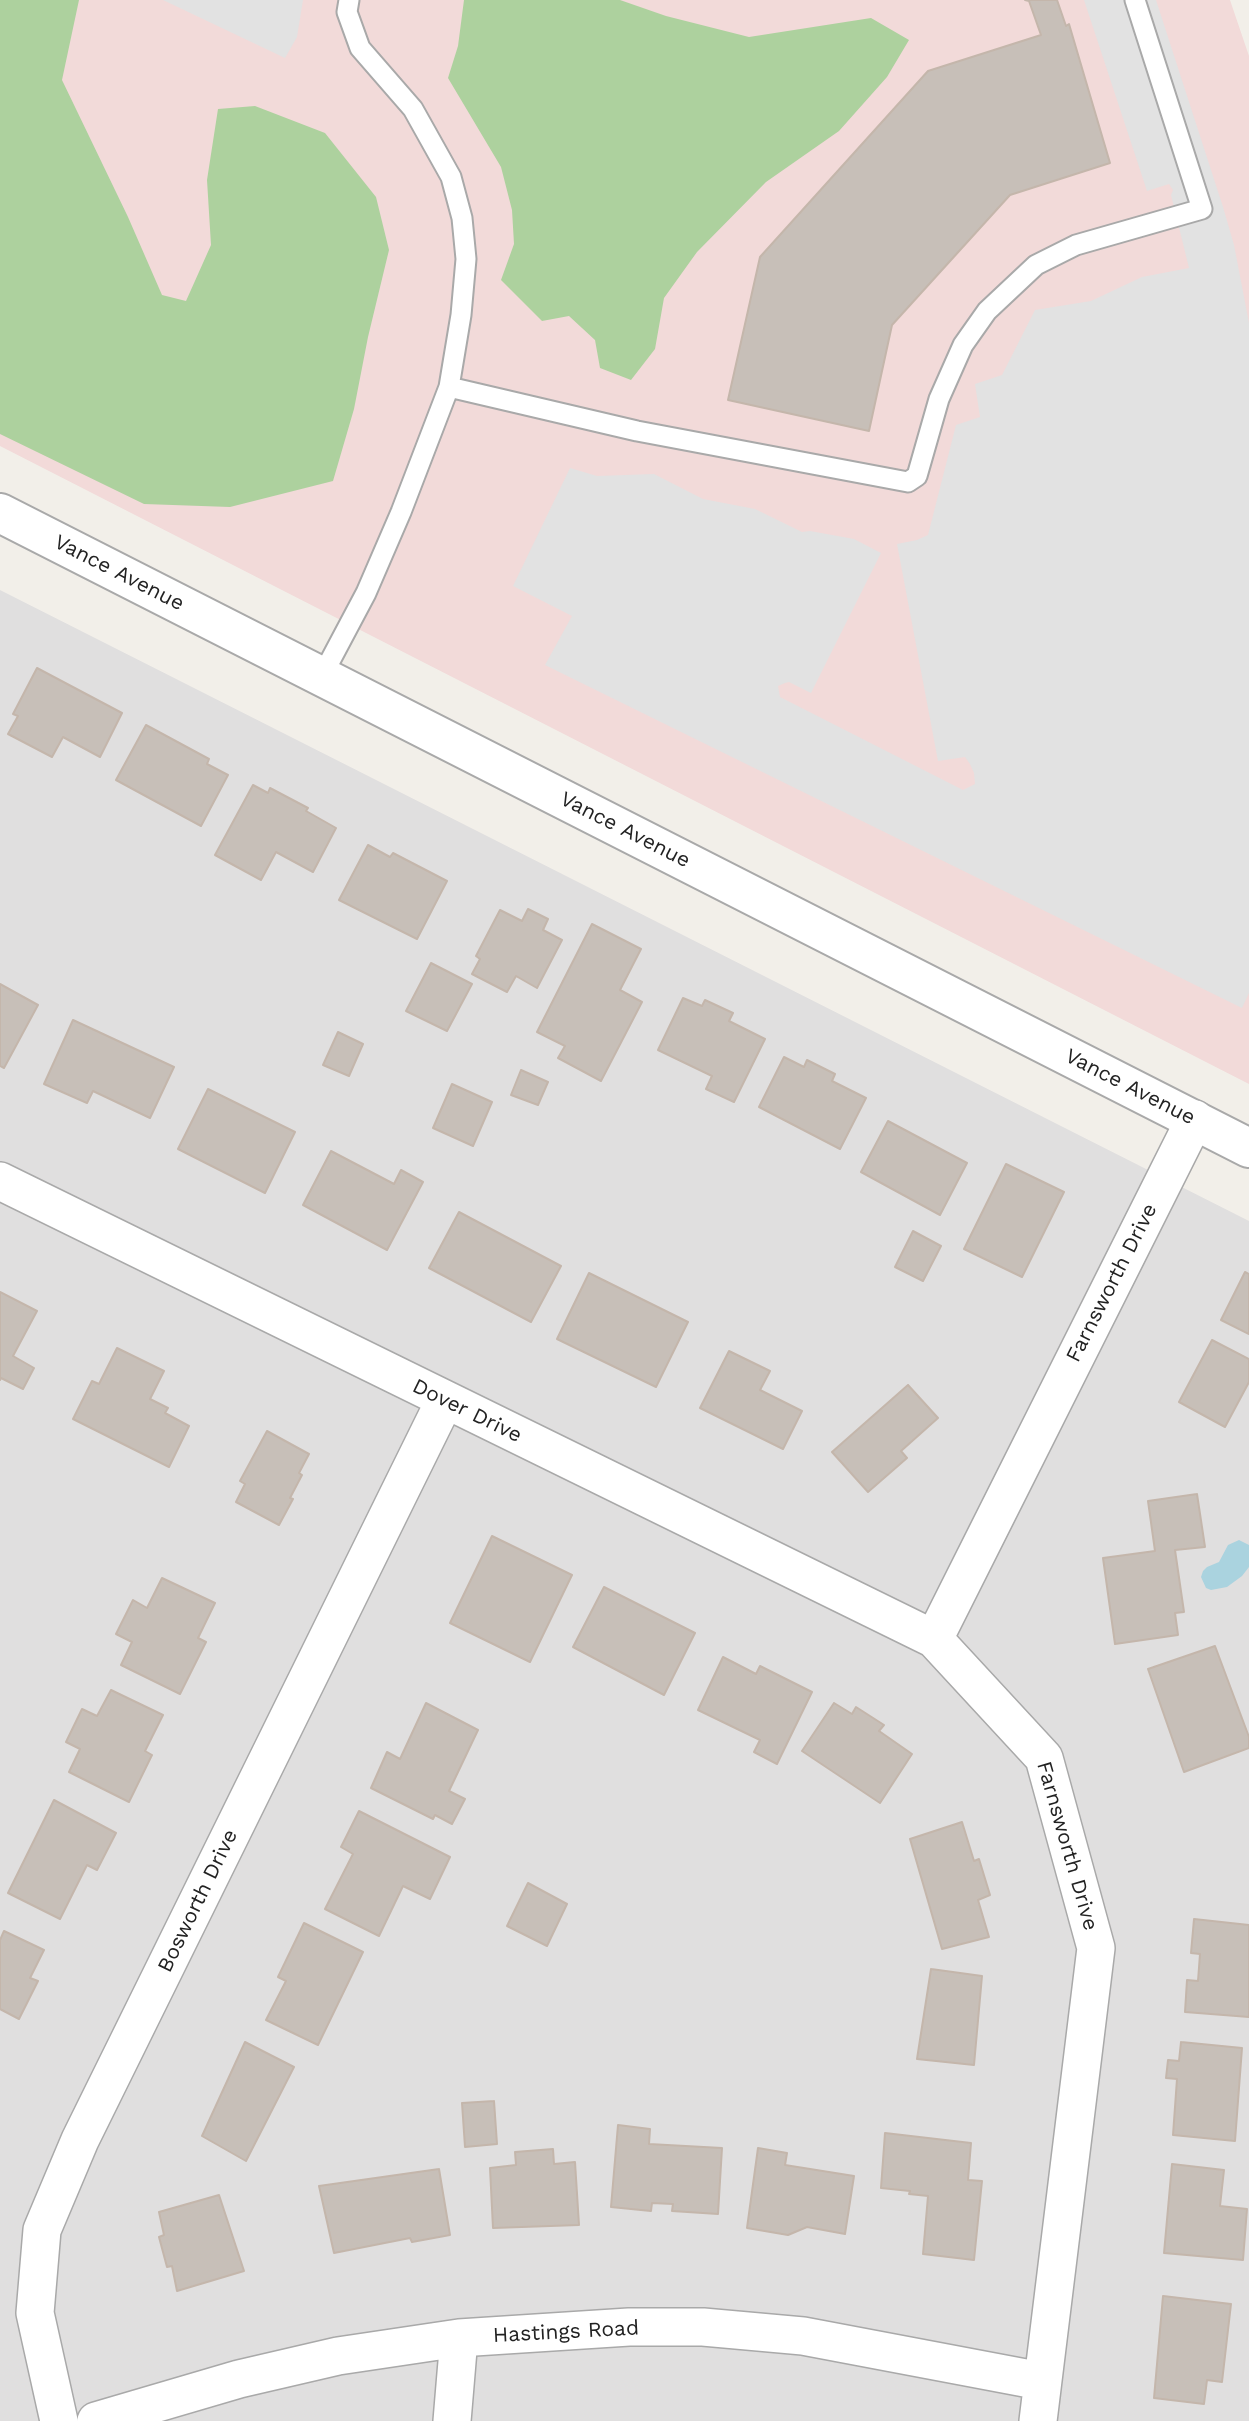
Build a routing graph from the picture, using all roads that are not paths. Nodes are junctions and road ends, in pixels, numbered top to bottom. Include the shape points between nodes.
1 (349, 0) edge
2 (1135, 0) edge
3 (449, 387) junction
4 (0, 513) edge
5 (322, 676) junction
6 (1195, 1119) junction
7 (1249, 1148) edge
8 (0, 1181) edge
9 (445, 1400) junction
10 (934, 1639) junction
11 (459, 2338) junction
12 (1041, 2381) junction
13 (59, 2421) edge
14 (96, 2421) edge
15 (452, 2421) edge
16 (1038, 2421) edge

1 - 3 lane via 347,12 360,48 413,109 451,177 462,218 465,270
2 - 3 lane via 1202,209 1076,245 1036,265 987,312 963,345 939,399 917,476 908,482 637,431
3 - 5 lane via 366,593
4 - 5 street, Vance Avenue
5 - 6 street, Vance Avenue
6 - 7 street, Vance Avenue
6 - 10 street, Farnsworth Drive
8 - 9 street, Dover Drive
9 - 10 street, Dover Drive
9 - 13 street, Bosworth Drive via 80,2140 42,2230 35,2313
10 - 12 street, Farnsworth Drive via 1044,1758 1096,1948
11 - 12 street, Hastings Road via 703,2327 803,2336
11 - 14 street, Hastings Road via 338,2356
11 - 15 street
12 - 16 street, Farnsworth Drive

